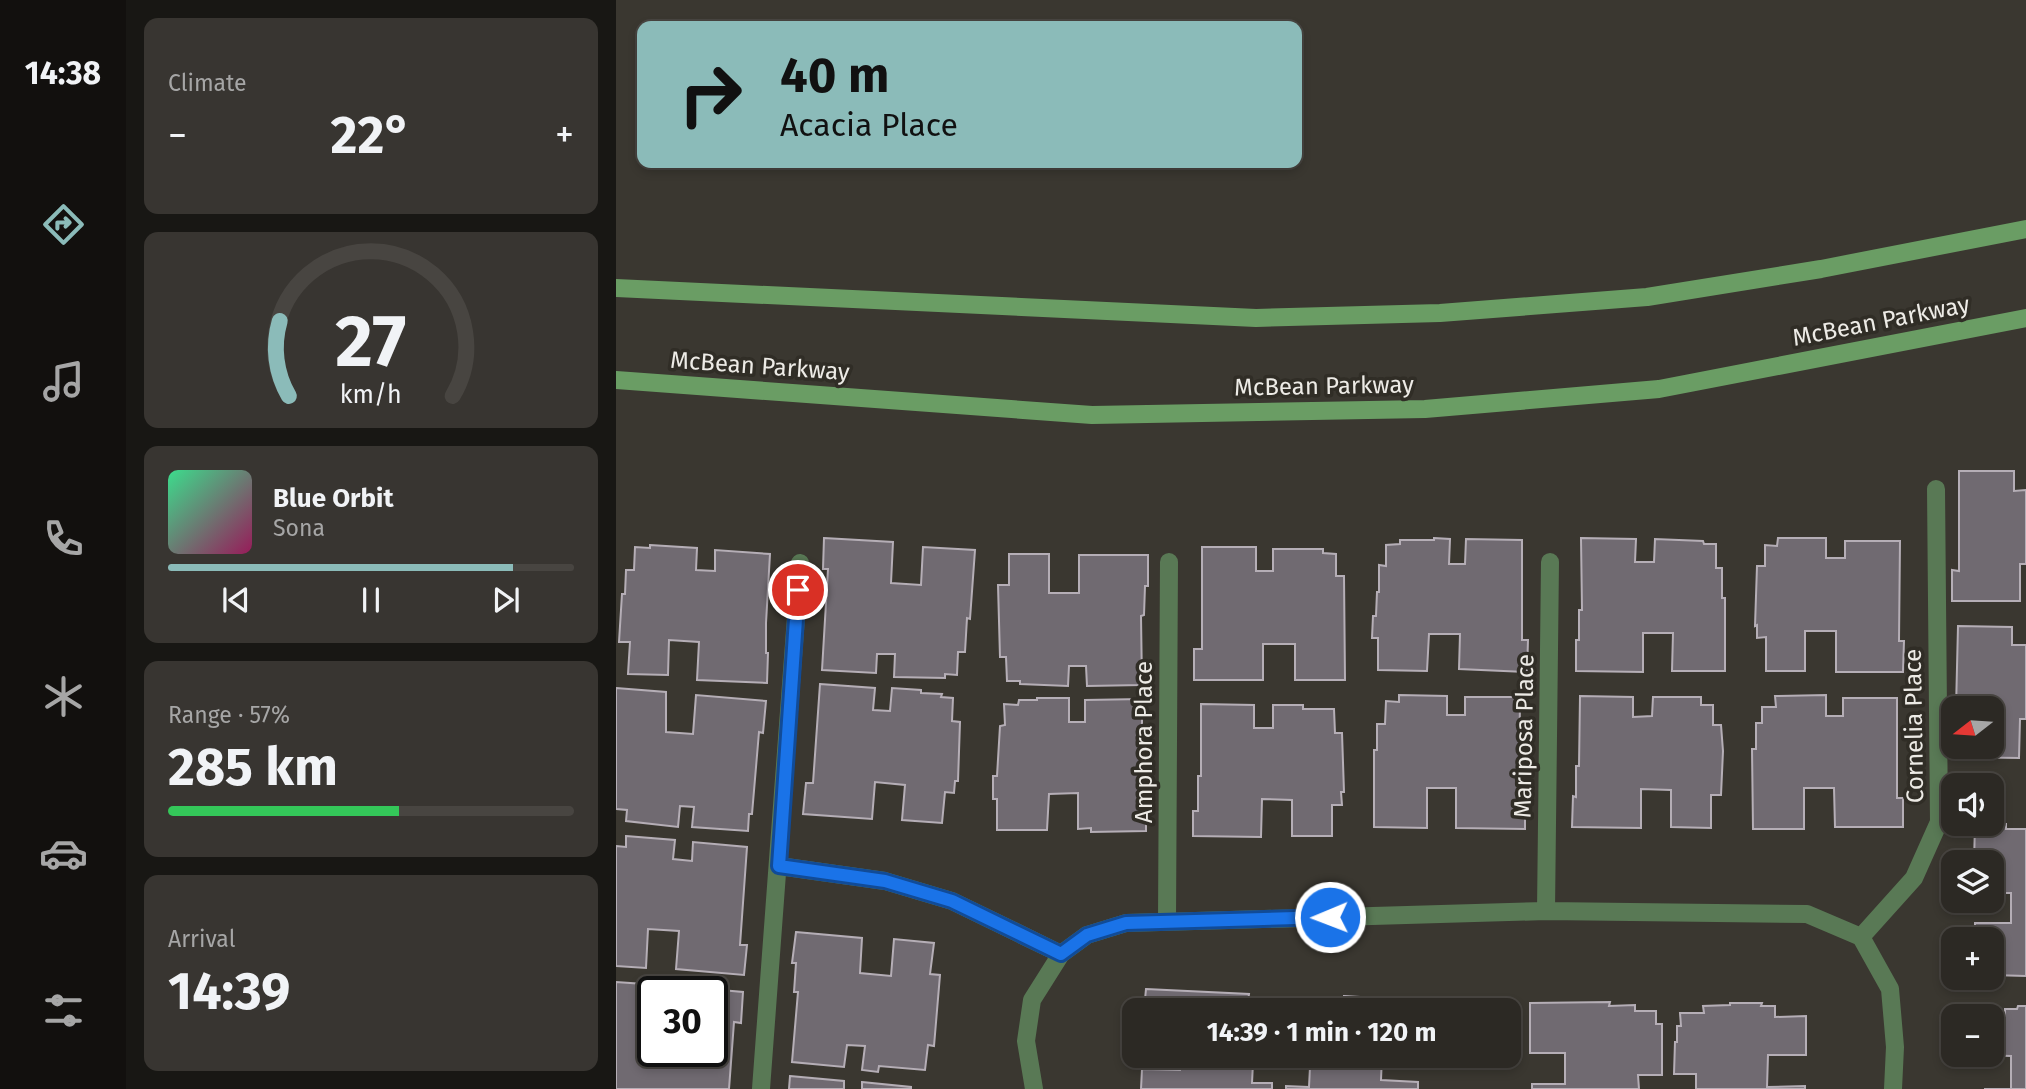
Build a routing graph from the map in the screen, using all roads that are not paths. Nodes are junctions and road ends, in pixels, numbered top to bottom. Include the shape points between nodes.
1 (2026, 229) edge
2 (616, 288) edge
3 (2026, 318) edge
4 (616, 380) edge
5 (1936, 489) dead end
6 (1169, 562) dead end
7 (1550, 562) dead end
8 (800, 563) dead end
9 (779, 866) junction
10 (1546, 911) junction
11 (1167, 921) junction
12 (1861, 937) junction
13 (1061, 954) junction
14 (761, 1089) edge
15 (1034, 1089) edge
16 (1893, 1089) edge

1 - 2 main road via 1647,297 1440,313 1256,318
3 - 4 main road, McBean Parkway via 1659,389 1425,409 1092,415
5 - 12 street, Cornelia Place via 1939,822 1914,877
6 - 11 street, Amphora Place
7 - 10 street, Mariposa Place
8 - 9 street
9 - 13 street via 885,881 952,901
9 - 14 street
10 - 11 street
10 - 12 street via 1807,914
11 - 13 street via 1126,923 1087,935
12 - 16 street via 1890,989
13 - 15 street via 1032,1000 1026,1041

